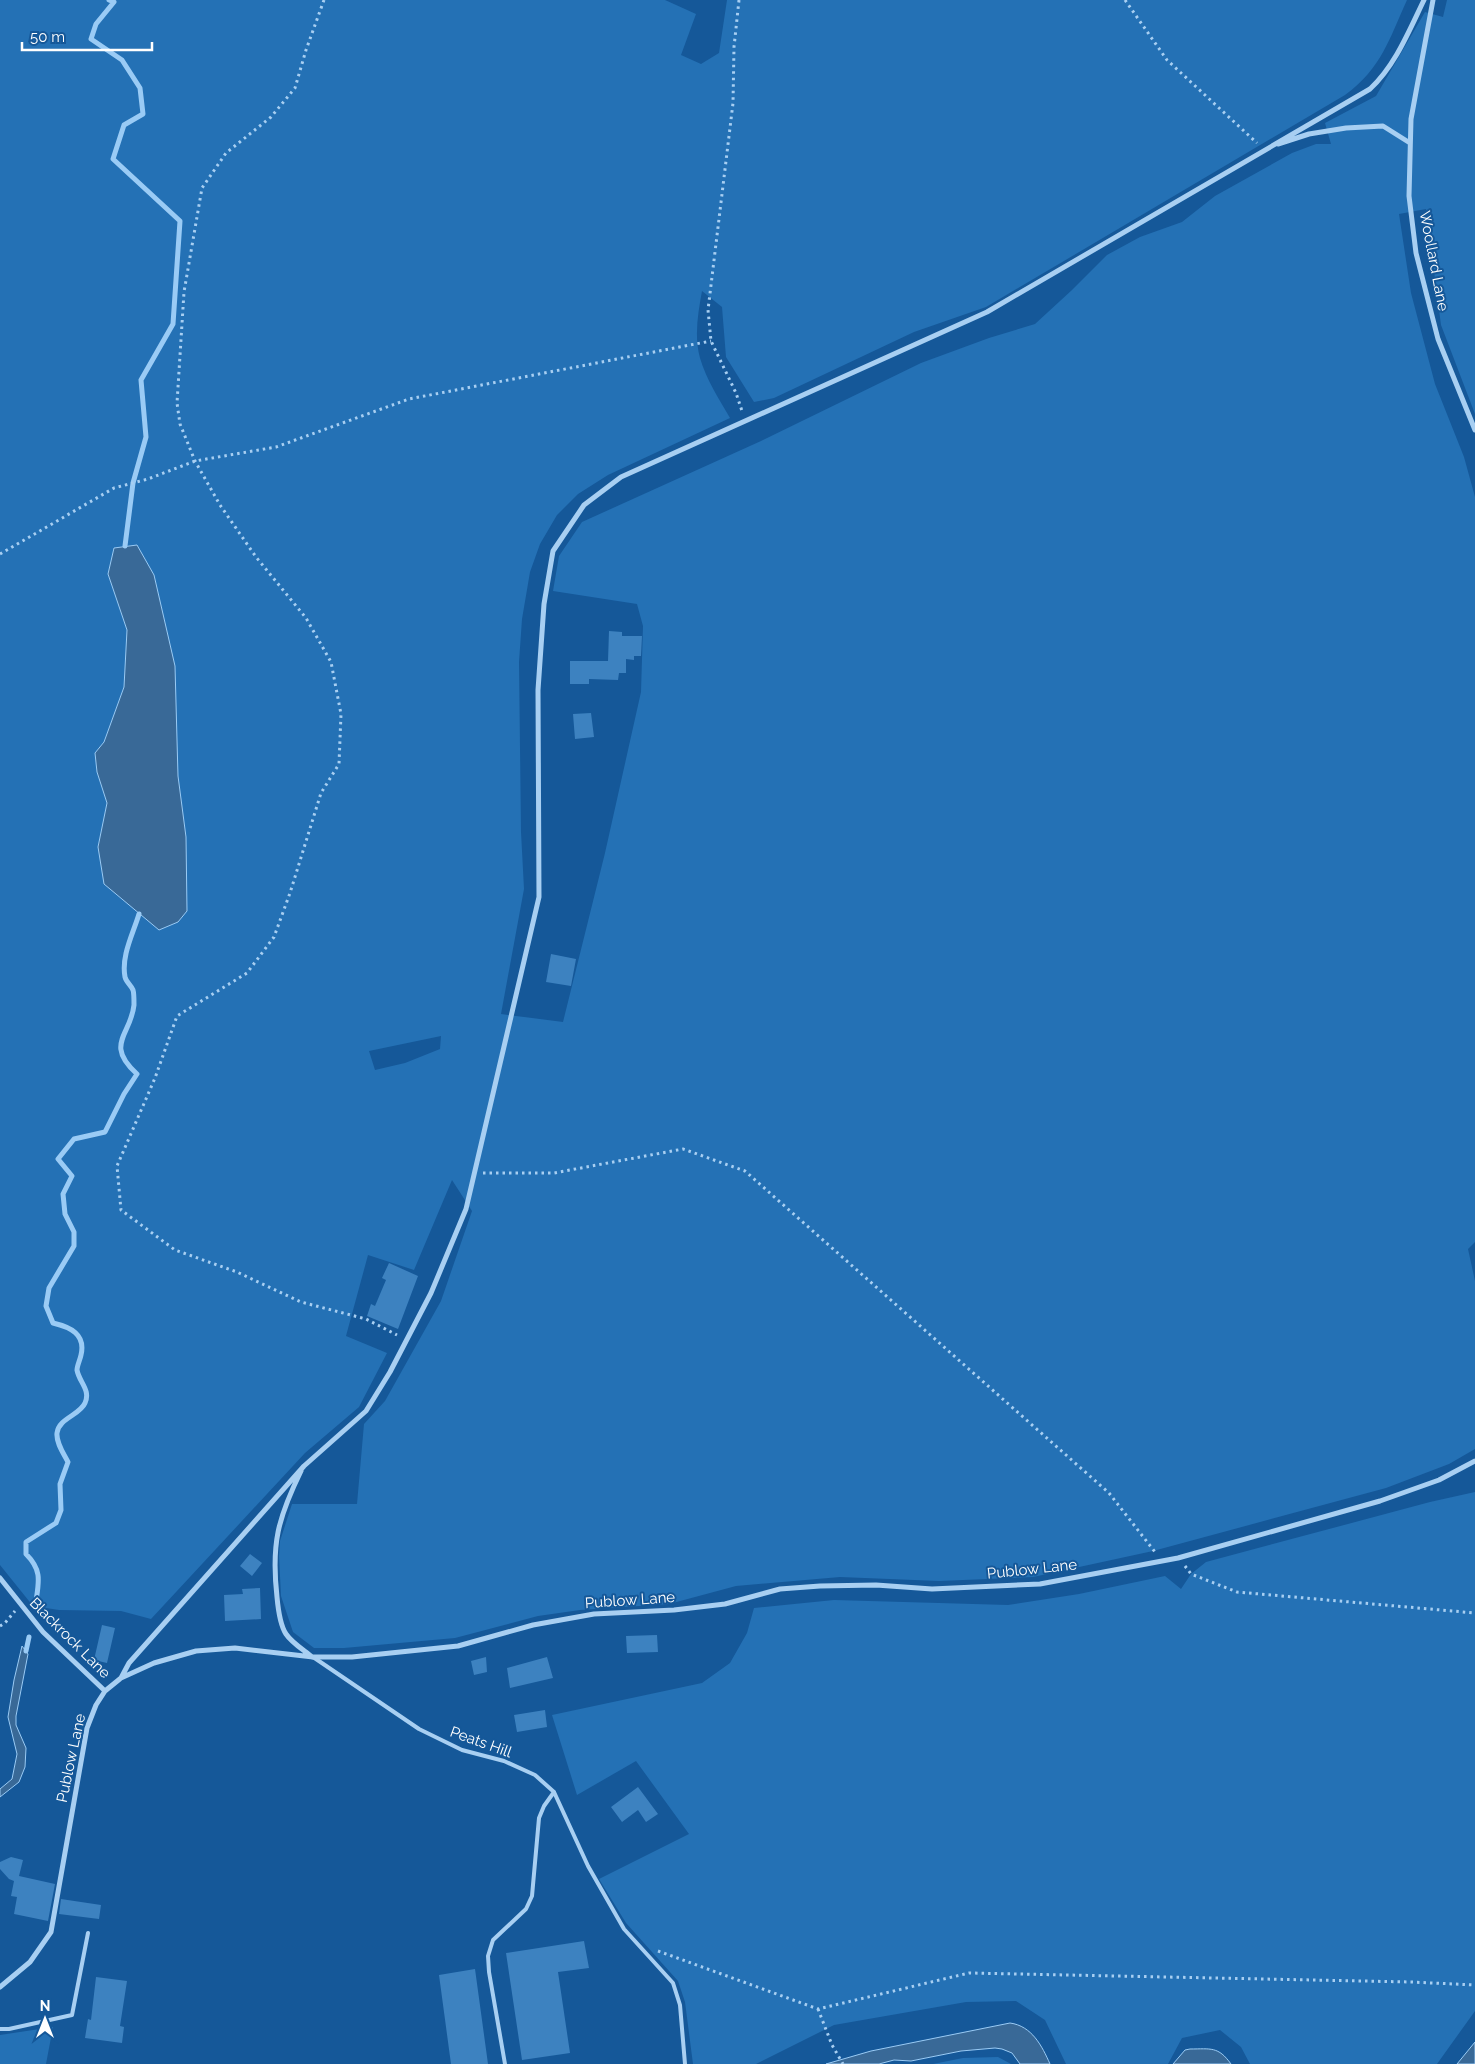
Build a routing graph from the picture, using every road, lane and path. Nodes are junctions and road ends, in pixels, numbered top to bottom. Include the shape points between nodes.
1 (324, 0) edge
2 (739, 0) edge
3 (1125, 0) edge
4 (1424, 0) edge
5 (1433, 0) edge
6 (1410, 143) junction
7 (1265, 149) junction
8 (711, 341) junction
9 (746, 421) junction
10 (1475, 430) edge
11 (195, 460) junction
12 (0, 554) edge
13 (474, 1173) junction
14 (407, 1340) junction
15 (1475, 1461) edge
16 (304, 1466) junction
17 (1178, 1558) junction
18 (1160, 1562) junction
19 (0, 1578) edge
20 (1475, 1613) edge
21 (5, 1623) dead end
22 (0, 1626) edge
23 (313, 1658) junction
24 (121, 1678) junction
25 (105, 1691) junction
26 (554, 1792) junction
27 (88, 1933) dead end
28 (655, 1950) dead end
29 (1475, 1985) edge
30 (0, 1987) edge
31 (818, 2009) junction
32 (0, 2029) edge
33 (505, 2064) edge
34 (685, 2064) edge
35 (843, 2064) edge

1 - 11 path via 295,88 271,117 226,153 202,188 184,292 177,403 180,424
2 - 8 path via 733,103 708,310
3 - 7 path via 1167,60
4 - 7 street via 1400,49 1380,80 1370,89
5 - 6 street, Woollard Lane via 1411,119
6 - 7 street via 1384,126 1309,134
6 - 10 street, Woollard Lane via 1409,196 1416,253 1438,339
7 - 9 street via 987,312
8 - 9 path
8 - 11 path via 410,399 276,447
9 - 13 street via 621,477 584,505 553,551 544,604 538,690 538,897
11 - 12 path via 148,479 114,488
11 - 14 path via 220,505 256,557 306,618 331,662 341,714 339,764 321,793 274,937 247,973 177,1016 155,1078 117,1166 121,1210 175,1250 237,1272 301,1302 366,1319
13 - 14 street via 466,1209 431,1293
13 - 18 path via 554,1173 683,1149 745,1171 1109,1493
14 - 16 street via 366,1411
15 - 17 street, Publow Lane via 1439,1480 1380,1501
16 - 23 street via 286,1502 275,1538 274,1574 278,1608 286,1635
16 - 24 street via 129,1664
17 - 18 street, Publow Lane
17 - 20 path via 1191,1574 1238,1592
18 - 23 street, Publow Lane via 1040,1584 932,1589 820,1586 780,1590 725,1604 594,1614 533,1625 458,1646
19 - 25 street, Blackrock Lane via 43,1632
21 - 22 path
23 - 24 street, Publow Lane via 235,1648 196,1651 154,1663
23 - 26 lane, Peats Hill via 419,1729 462,1750 504,1761 535,1775
24 - 25 street, Publow Lane
25 - 30 street, Publow Lane via 87,1728 51,1932 30,1962
26 - 33 lane via 539,1818 532,1896 526,1909 494,1940 488,1956
26 - 34 lane, Peats Hill via 588,1866 624,1929 673,1983 680,2005
27 - 32 lane via 72,2015
28 - 31 path
29 - 31 path via 969,1973
31 - 35 path

